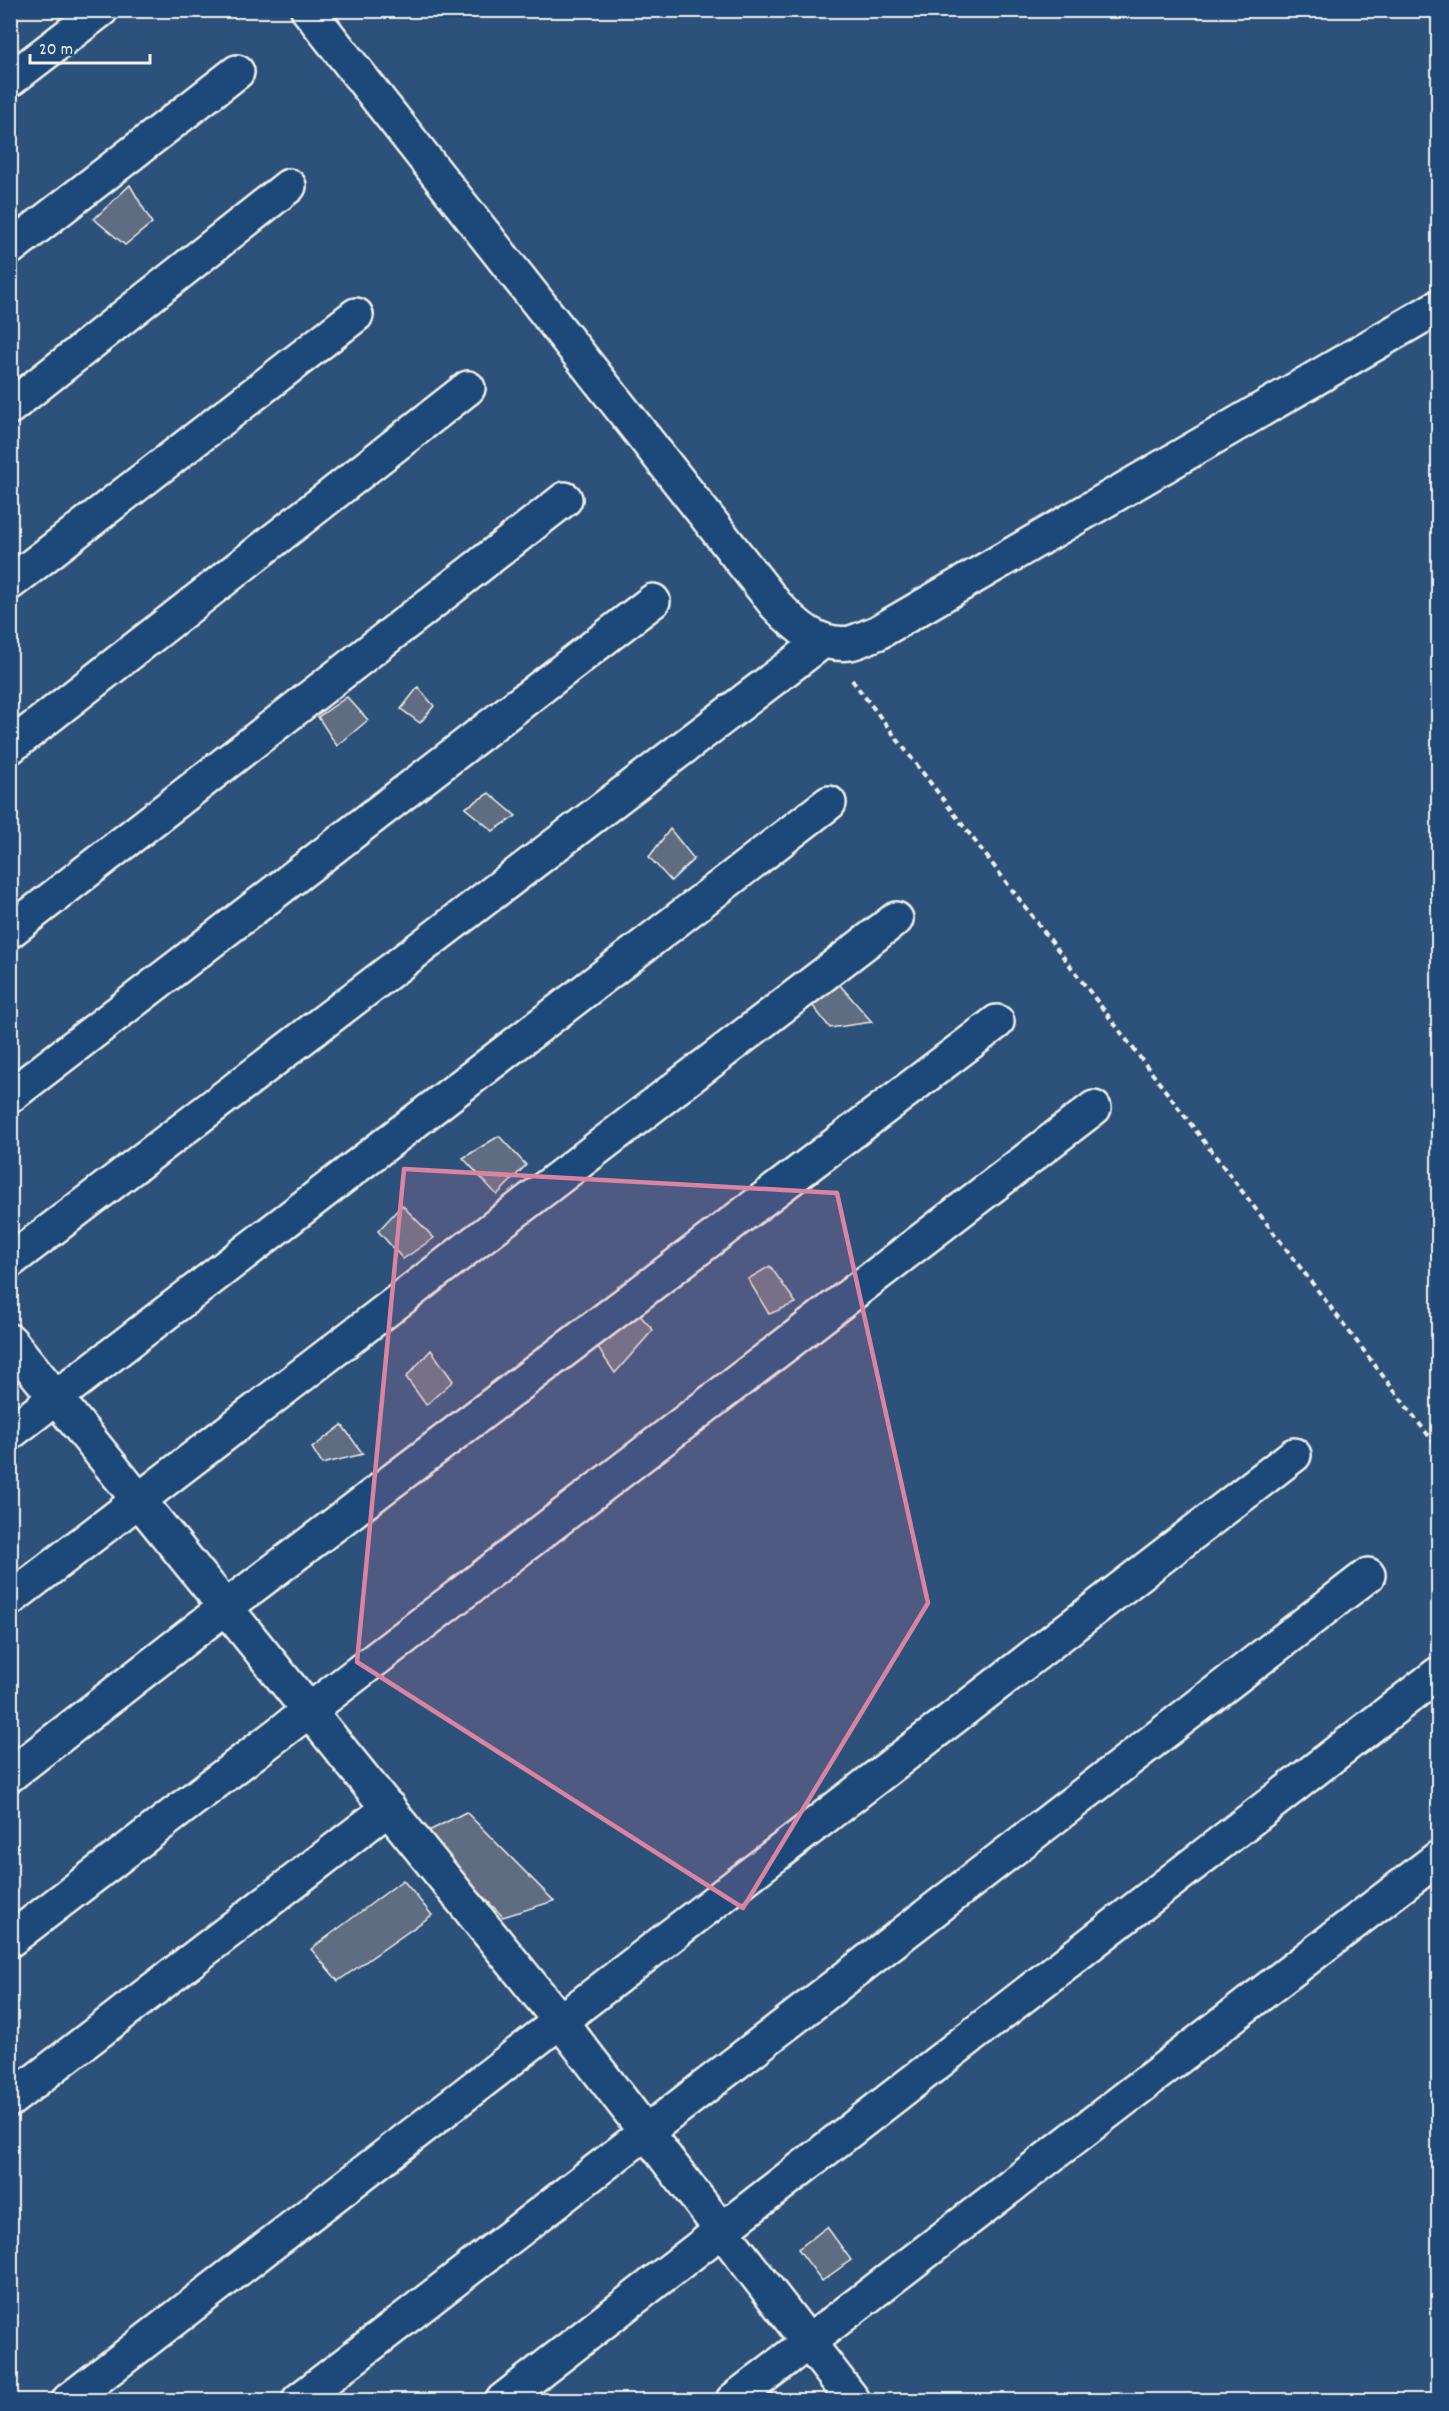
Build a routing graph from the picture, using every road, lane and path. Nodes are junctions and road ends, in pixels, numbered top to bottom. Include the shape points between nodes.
1 (101, 10) edge
2 (308, 10) edge
3 (237, 72) dead end
4 (10, 80) edge
5 (289, 186) dead end
6 (10, 248) edge
7 (1438, 307) edge
8 (356, 315) dead end
9 (468, 388) dead end
10 (10, 407) edge
11 (565, 499) dead end
12 (10, 583) edge
13 (653, 601) dead end
14 (823, 641) junction
15 (10, 747) edge
16 (829, 802) dead end
17 (896, 919) dead end
18 (10, 931) edge
19 (997, 1022) dead end
20 (10, 1096) edge
21 (1094, 1108) dead end
22 (10, 1261) edge
23 (10, 1341) edge
24 (57, 1397) junction
25 (10, 1433) edge
26 (1438, 1448) edge
27 (1294, 1455) dead end
28 (139, 1501) junction
29 (1368, 1575) dead end
30 (10, 1599) edge
31 (226, 1607) junction
32 (1438, 1674) edge
33 (310, 1712) junction
34 (10, 1775) edge
35 (389, 1808) junction
36 (1438, 1858) edge
37 (10, 1940) edge
38 (560, 2021) junction
39 (10, 2100) edge
40 (646, 2133) junction
41 (721, 2231) junction
42 (807, 2343) junction
43 (69, 2400) edge
44 (299, 2400) edge
45 (503, 2400) edge
46 (733, 2400) edge
47 (853, 2400) edge

1 - 4 street
2 - 14 street via 776,605 798,628
3 - 6 street
5 - 10 street
7 - 14 street via 877,633 849,643
8 - 12 street
9 - 15 street
11 - 18 street
13 - 20 street
14 - 22 street
14 - 26 path
16 - 24 street
17 - 28 street
19 - 31 street
21 - 33 street
23 - 24 street
24 - 25 street
24 - 28 street
27 - 38 street
28 - 30 street
28 - 31 street
29 - 40 street
31 - 33 street
31 - 34 street
32 - 41 street
33 - 35 street
33 - 37 street
35 - 38 street
35 - 39 street
36 - 42 street
38 - 40 street
38 - 43 street
40 - 41 street
40 - 44 street
41 - 42 street
41 - 45 street
42 - 46 street
42 - 47 street

